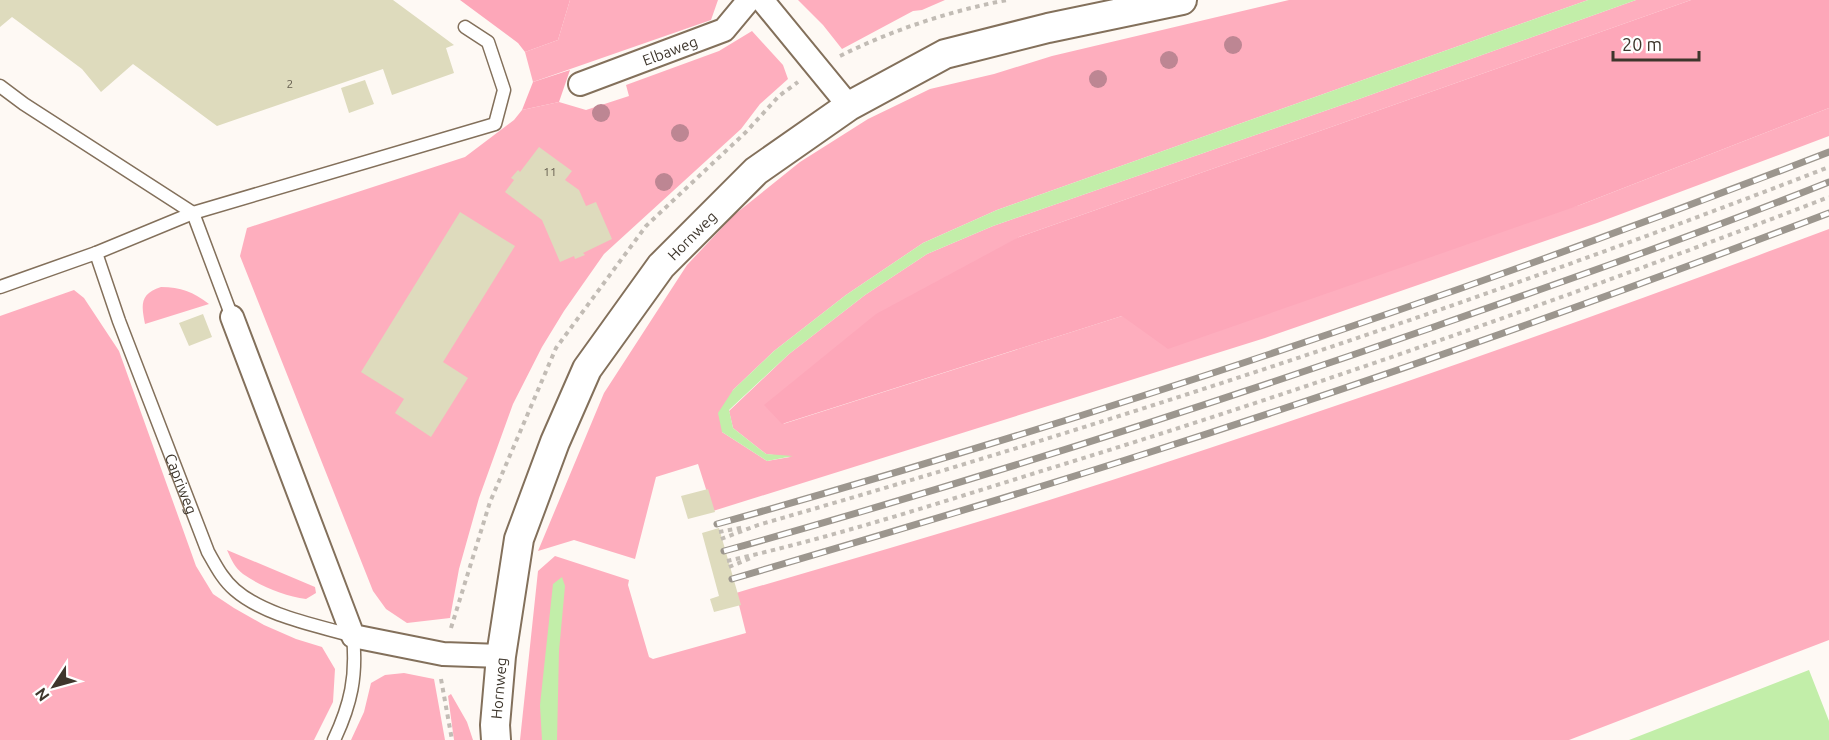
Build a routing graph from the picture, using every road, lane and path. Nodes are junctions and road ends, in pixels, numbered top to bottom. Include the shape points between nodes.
1 (749, 0) edge
2 (762, 0) edge
3 (1182, 0) edge
4 (465, 27) dead end
5 (579, 84) dead end
6 (0, 86) edge
7 (849, 106) junction
8 (1829, 167) edge
9 (1829, 197) edge
10 (193, 213) junction
11 (96, 253) junction
12 (0, 287) edge
13 (232, 317) joint
14 (758, 525) junction
15 (719, 532) dead end
16 (721, 539) dead end
17 (765, 552) junction
18 (727, 561) dead end
19 (729, 567) dead end
20 (353, 636) junction
21 (501, 656) junction
22 (334, 740) edge
23 (496, 740) edge

1 - 5 street, Elbaweg via 724,30
2 - 7 street
3 - 7 street, Hornweg via 945,54
4 - 10 lane via 488,42 498,70 504,90 495,123
6 - 10 lane
7 - 21 street, Hornweg via 756,171 661,266 587,369 519,539
8 - 14 path via 1333,346 1063,435
9 - 17 path via 1342,374 1060,465
10 - 11 lane
10 - 13 lane
11 - 12 lane
11 - 20 lane, Capriweg via 208,552 220,574 236,591 260,605
13 - 20 street
14 - 15 path
14 - 16 path
17 - 18 path
17 - 19 path
20 - 21 street, Capriweg via 443,654
20 - 22 lane via 356,662 350,701
21 - 23 street, Hornweg

